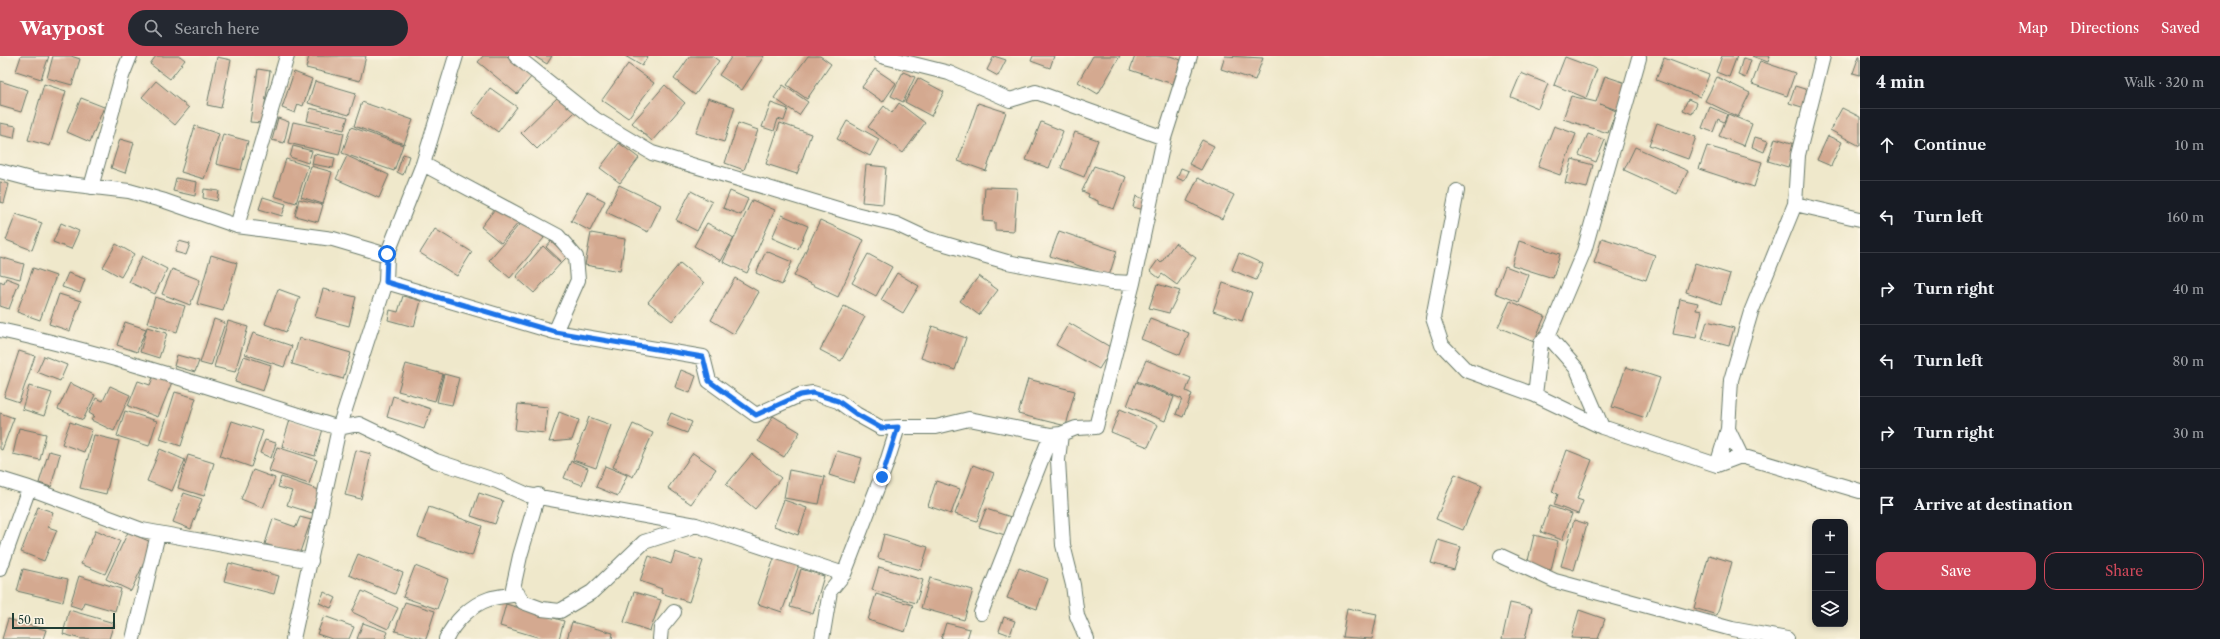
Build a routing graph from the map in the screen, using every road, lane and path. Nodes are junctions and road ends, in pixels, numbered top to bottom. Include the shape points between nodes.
1 (130, 56) edge
2 (287, 56) edge
3 (456, 56) edge
4 (516, 56) edge
5 (881, 56) edge
6 (1190, 56) edge
7 (1823, 56) edge
8 (1639, 58) dead end
9 (1164, 138) junction
10 (423, 164) junction
11 (0, 171) edge
12 (92, 187) junction
13 (1457, 191) dead end
14 (1795, 204) junction
15 (1860, 219) edge
16 (237, 226) junction
17 (387, 254) junction
18 (386, 282) junction
19 (1133, 283) junction
20 (0, 330) edge
21 (555, 332) junction
22 (1548, 336) junction
23 (1535, 395) junction
24 (898, 427) junction
25 (1602, 427) junction
26 (339, 428) junction
27 (1728, 429) junction
28 (1056, 434) junction
29 (1741, 456) junction
30 (1717, 465) junction
31 (0, 479) edge
32 (29, 488) junction
33 (1860, 492) edge
34 (538, 495) junction
35 (696, 525) junction
36 (158, 534) junction
37 (1501, 556) dead end
38 (311, 561) junction
39 (0, 569) edge
40 (844, 574) junction
41 (518, 594) junction
42 (674, 612) dead end
43 (981, 613) dead end
44 (1746, 635) edge
45 (134, 639) edge
46 (293, 639) edge
47 (446, 639) edge
48 (660, 639) edge
49 (822, 639) edge
50 (1087, 639) edge
51 (1787, 639) edge

1 - 12 street via 122,76
2 - 16 street
3 - 10 street
4 - 19 street via 595,120 652,153 851,213 896,224 928,239 1006,262 1112,282
5 - 9 street via 948,73 1010,100 1036,92
6 - 9 street
7 - 14 street via 1798,155
8 - 22 street via 1584,251
9 - 19 street
10 - 17 street
10 - 21 street via 558,236 576,257 578,280
11 - 12 street via 34,180
12 - 16 street via 128,191
13 - 23 street via 1433,318 1442,346 1466,370
14 - 15 street
14 - 27 street via 1751,312 1731,380
16 - 17 street via 333,240
17 - 18 street
18 - 21 street
18 - 26 street
19 - 28 street via 1096,427 1076,428
20 - 26 street via 66,344 122,360
21 - 24 street via 703,357 709,381 756,415 800,395 813,393 838,401 881,428
22 - 23 street via 1541,343
22 - 25 street via 1576,369
23 - 25 street
24 - 28 street via 936,427 969,419
24 - 40 street
25 - 30 street
26 - 34 street via 359,424 436,460 528,494
26 - 38 street
27 - 29 street
27 - 30 street
28 - 43 street
28 - 50 street via 1063,544 1077,616
29 - 30 street
29 - 33 street
31 - 32 street
32 - 36 street via 129,526
32 - 39 street
34 - 35 street
34 - 41 street via 513,588
35 - 40 street
35 - 41 street via 644,542 592,592 560,611 542,609 523,602
36 - 38 street
36 - 45 street
37 - 44 street via 1555,581
38 - 46 street
40 - 49 street via 830,591
41 - 47 street via 489,599 469,611 457,622
42 - 48 street via 661,628
44 - 51 street

